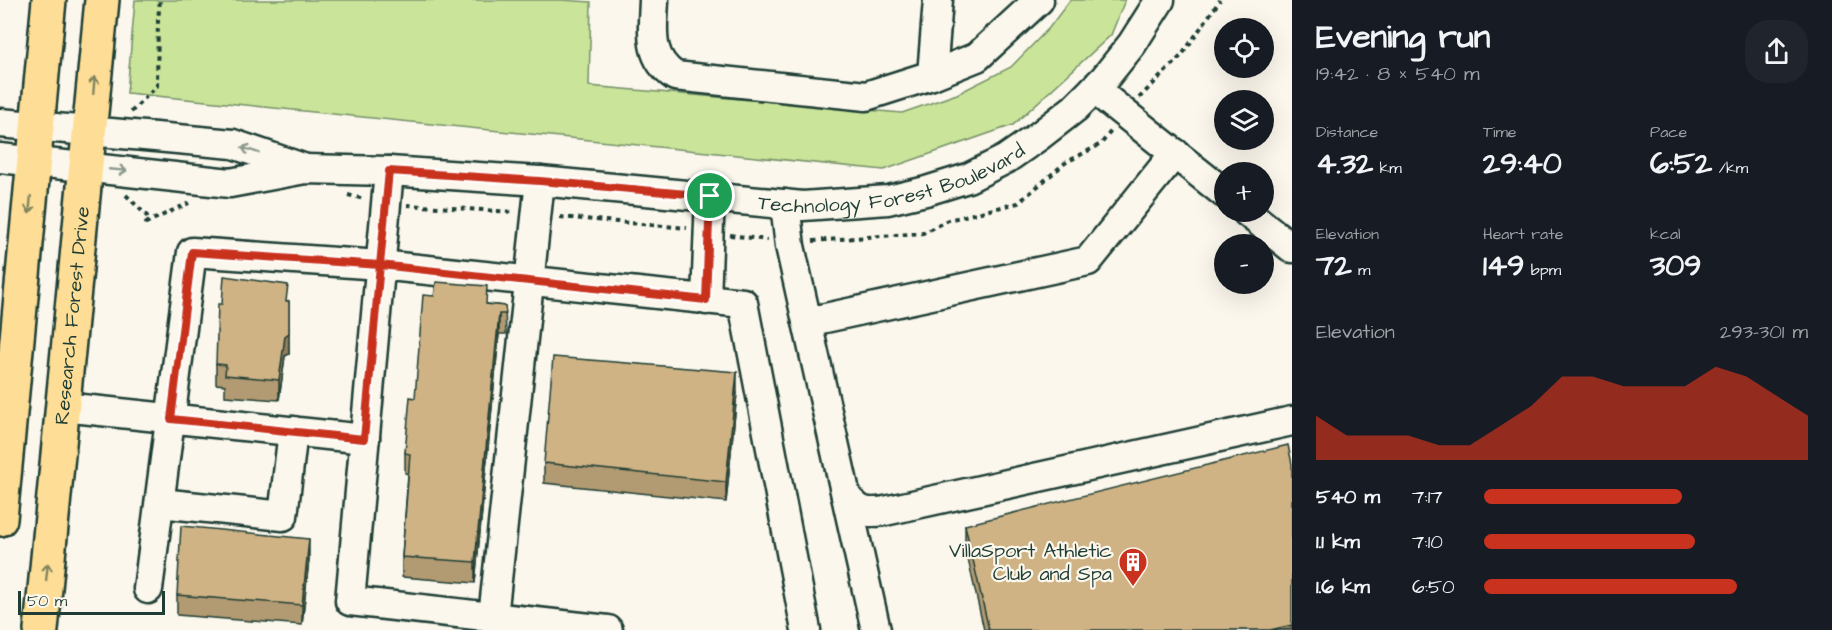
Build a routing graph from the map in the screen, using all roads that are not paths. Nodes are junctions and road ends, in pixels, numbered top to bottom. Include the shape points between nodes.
1 (49, 0) edge
2 (102, 0) edge
3 (654, 0) edge
4 (938, 0) edge
5 (1010, 0) edge
6 (1039, 0) edge
7 (1160, 0) edge
8 (1007, 30) junction
9 (932, 75) junction
10 (1094, 89) junction
11 (0, 123) edge
12 (64, 129) junction
13 (1174, 153) junction
14 (0, 158) edge
15 (60, 165) junction
16 (305, 169) junction
17 (389, 171) junction
18 (540, 181) junction
19 (1214, 185) edge
20 (710, 196) junction
21 (785, 204) junction
22 (1260, 222) edge
23 (1292, 248) edge
24 (380, 265) junction
25 (530, 280) junction
26 (706, 300) junction
27 (807, 322) junction
28 (63, 407) junction
29 (171, 419) junction
30 (1292, 421) edge
31 (293, 431) junction
32 (364, 439) junction
33 (846, 496) junction
34 (160, 503) junction
35 (0, 519) edge
36 (148, 589) dead end
37 (493, 617) junction
38 (41, 630) edge
39 (608, 630) edge
40 (806, 630) edge
41 (876, 630) edge

1 - 12 main road, Research Forest Drive
12 -> 2 main road, Research Forest Drive
3 - 9 street via 653,45 664,69 675,76 866,96
4 - 9 street
5 - 8 street
6 - 8 street
7 - 10 street, Technology Forest Boulevard via 1132,44
8 - 9 street via 977,57
10 - 13 street
10 - 21 street, Technology Forest Boulevard via 1039,136 968,178 888,200
11 - 12 street, Technology Forest Boulevard
12 - 15 main road, Research Forest Drive
12 - 15 main road, Research Forest Drive
16 -> 12 street, Technology Forest Boulevard via 233,144
13 - 19 street
13 - 27 street via 1088,261
14 - 15 street, Technology Forest Boulevard
15 -> 16 street, Technology Forest Boulevard via 230,183
15 - 28 main road, Research Forest Drive
15 -> 35 main road, Research Forest Drive
16 - 17 street, Technology Forest Boulevard
17 - 18 street, Technology Forest Boulevard
17 - 24 street
18 - 20 street, Technology Forest Boulevard
18 - 25 street
20 - 21 street, Technology Forest Boulevard
20 - 26 street
21 - 27 street
22 - 23 street
24 - 25 street
24 - 29 street via 192,252
24 - 32 street
25 - 26 street
25 - 37 street
26 - 40 street via 743,303
27 - 33 street
28 - 29 street
38 -> 28 main road, Research Forest Drive
29 - 31 street
29 - 34 street
30 - 33 street via 870,513 859,510
31 - 32 street
31 - 34 street via 283,516
32 - 37 street via 350,601
33 - 41 street
34 - 36 street
37 - 39 street

